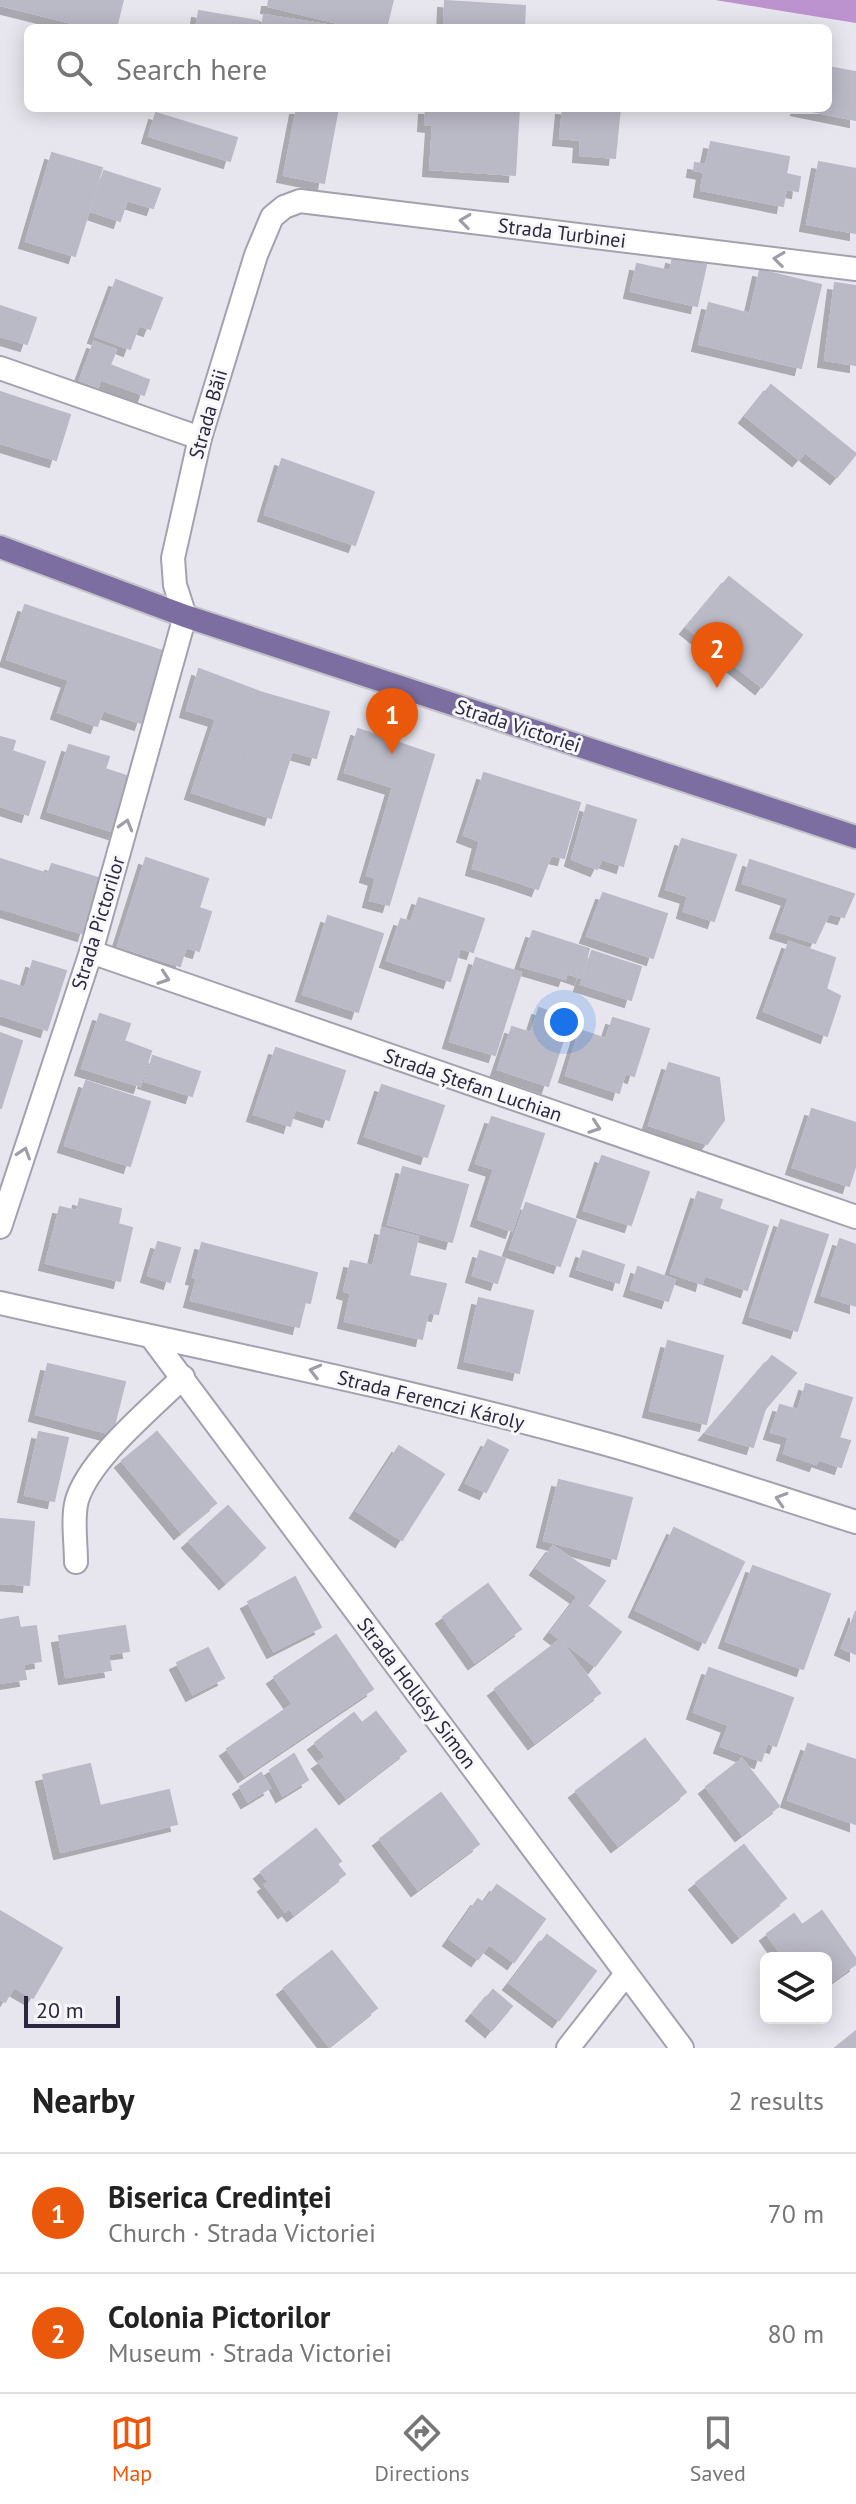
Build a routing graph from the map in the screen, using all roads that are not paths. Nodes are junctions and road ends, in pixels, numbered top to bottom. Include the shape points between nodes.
1 (272, 217) joint
2 (856, 269) edge
3 (0, 368) edge
4 (200, 438) junction
5 (0, 547) edge
6 (185, 616) junction
7 (856, 837) edge
8 (91, 952) junction
9 (856, 1217) edge
10 (0, 1227) edge
11 (0, 1303) edge
12 (152, 1338) junction
13 (183, 1377) junction
14 (856, 1522) edge
15 (76, 1562) dead end
16 (626, 1974) junction
17 (568, 2048) edge
18 (682, 2048) edge

2 -> 1 street, Strada Turbinei via 300,201
1 - 4 street, Strada Băii
3 - 4 street
4 - 6 street, Strada Băii via 173,558
5 - 6 main road, Strada Victoriei
6 - 7 main road, Strada Victoriei
8 -> 6 street, Strada Pictorilor
8 -> 9 street, Strada Ștefan Luchian
10 -> 8 street, Strada Pictorilor
11 - 12 street, Strada Ferenczi Károly
12 - 13 street, Strada Hollósy Simon
14 -> 12 street, Strada Ferenczi Károly via 586,1438 290,1365
13 - 15 street via 85,1479 76,1502
13 - 16 street, Strada Hollósy Simon
16 - 17 street
16 - 18 street, Strada Hollósy Simon

